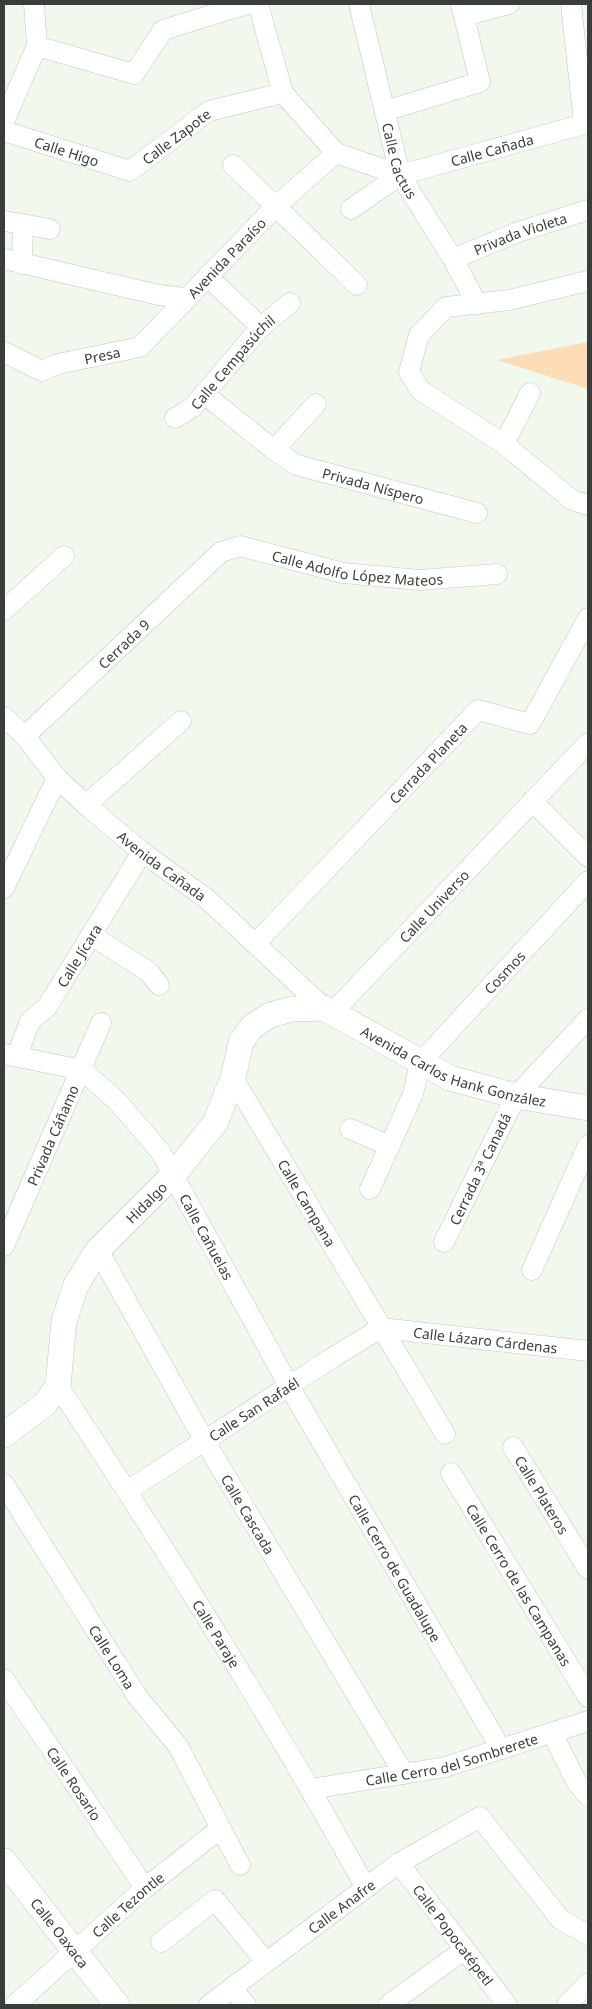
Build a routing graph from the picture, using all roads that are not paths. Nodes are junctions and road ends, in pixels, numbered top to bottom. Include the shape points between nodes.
1 (34, 4) edge
2 (247, 4) edge
3 (258, 4) edge
4 (359, 4) edge
5 (509, 4) edge
6 (577, 9) edge
7 (462, 10) edge
8 (36, 46) junction
9 (283, 93) junction
10 (385, 112) junction
11 (4, 121) edge
12 (586, 124) edge
13 (336, 153) junction
14 (233, 165) dead end
15 (130, 172) joint
16 (400, 174) junction
17 (276, 206) junction
18 (351, 209) dead end
19 (588, 210) edge
20 (14, 223) edge
21 (50, 228) dead end
22 (454, 259) junction
23 (13, 262) edge
24 (207, 276) junction
25 (588, 281) edge
26 (358, 285) dead end
27 (185, 298) junction
28 (290, 303) dead end
29 (477, 304) junction
30 (261, 328) junction
31 (4, 352) edge
32 (530, 393) dead end
33 (204, 394) junction
34 (316, 404) dead end
35 (174, 418) dead end
36 (504, 444) junction
37 (274, 450) junction
38 (580, 502) edge
39 (477, 513) dead end
40 (221, 552) joint
41 (64, 556) dead end
42 (497, 574) dead end
43 (4, 610) edge
44 (588, 618) edge
45 (4, 717) edge
46 (181, 721) dead end
47 (25, 736) junction
48 (588, 743) edge
49 (57, 778) junction
50 (532, 801) junction
51 (86, 805) junction
52 (142, 852) junction
53 (588, 857) edge
54 (588, 881) edge
55 (4, 888) edge
56 (91, 935) junction
57 (256, 943) junction
58 (159, 985) dead end
59 (329, 1009) junction
60 (588, 1019) edge
61 (101, 1023) dead end
62 (10, 1055) edge
63 (420, 1063) junction
64 (82, 1070) junction
65 (233, 1078) junction
66 (516, 1096) junction
67 (588, 1108) edge
68 (350, 1129) dead end
69 (588, 1145) edge
70 (390, 1146) junction
71 (174, 1173) junction
72 (370, 1189) dead end
73 (444, 1242) dead end
74 (4, 1246) edge
75 (98, 1250) junction
76 (532, 1270) dead end
77 (381, 1328) junction
78 (588, 1351) edge
79 (58, 1386) junction
80 (289, 1386) junction
81 (445, 1434) dead end
82 (4, 1435) edge
83 (204, 1440) junction
84 (512, 1447) dead end
85 (451, 1473) dead end
86 (4, 1484) edge
87 (127, 1491) junction
88 (588, 1569) edge
89 (4, 1679) edge
90 (588, 1697) edge
91 (588, 1721) edge
92 (552, 1733) junction
93 (500, 1749) junction
94 (404, 1774) junction
95 (311, 1789) junction
96 (588, 1796) edge
97 (222, 1828) junction
98 (4, 1861) edge
99 (399, 1863) junction
100 (240, 1865) dead end
101 (145, 1888) junction
102 (366, 1888) junction
103 (588, 1935) edge
104 (161, 1942) dead end
105 (464, 1950) junction
106 (74, 1951) junction
107 (266, 1962) junction
108 (588, 1983) edge
109 (232, 1988) junction
110 (4, 2001) edge
111 (571, 2004) edge
112 (7, 2005) edge
113 (14, 2005) edge
114 (117, 2005) edge
115 (209, 2005) edge
116 (246, 2005) edge
117 (388, 2005) edge
118 (507, 2005) edge

1 - 8 street
2 - 8 street via 163,30 134,74
3 - 9 street
4 - 10 street, Calle Cactus
5 - 7 street
6 - 12 street
7 - 10 street via 480,82
8 - 11 street
9 - 13 street
9 - 15 street, Calle Zapote via 209,111
10 - 16 street, Calle Cactus
11 - 15 street, Calle Higo
12 - 16 street, Calle Cañada
13 - 16 street
13 - 17 street, Avenida Paraíso
14 - 17 street
16 - 18 street
16 - 22 street, Calle Cactus
17 - 24 street, Avenida Paraíso
17 - 26 street
19 - 22 street, Privada Violeta via 518,232
20 - 21 street
20 - 23 street
22 - 29 street, Calle Cactus
23 - 27 street, Avenida Paraíso
24 - 27 street, Avenida Paraíso
24 - 30 street
25 - 29 street via 509,300
27 - 31 street, Presa via 140,347 58,364 42,371
28 - 30 street, Calle Cempasúchil
29 - 36 street via 446,307 419,335 409,372 420,390
30 - 33 street, Calle Cempasúchil
32 - 36 street
33 - 35 street, Calle Cempasúchil via 193,407
33 - 37 street, Privada Níspero
34 - 37 street
36 - 38 street
37 - 39 street, Privada Níspero via 297,465
40 - 42 street, Calle Adolfo López Mateos via 240,546 343,573 391,578 420,580
40 - 47 street, Cerrada 9
41 - 43 street
44 - 57 street, Cerrada Planeta via 530,724 478,710
45 - 47 street, Avenida Cañada
46 - 51 street
47 - 49 street, Avenida Cañada
48 - 50 street, Calle Universo
49 - 51 street, Avenida Cañada
49 - 55 street
50 - 53 street
50 - 59 street, Calle Universo
51 - 52 street, Avenida Cañada
52 - 56 street, Calle Jícara
52 - 57 street, Avenida Cañada via 207,898
54 - 63 street, Cosmos
56 - 58 street via 149,972
56 - 62 street, Calle Jícara via 47,1007 30,1022
57 - 59 street, Avenida Cañada
59 - 63 street, Avenida Carlos Hank González
59 - 65 street, Hidalgo via 292,1009 270,1015 253,1026 242,1042
60 - 66 street, Cerrada 3ª Canadá
61 - 64 street, Privada Cáñamo
62 - 64 street, Calle Cañuelas
63 - 66 street, Avenida Carlos Hank González via 450,1078
63 - 70 street via 413,1094
64 - 71 street, Calle Cañuelas via 117,1100 160,1150
64 - 74 street, Privada Cáñamo
65 - 71 street, Hidalgo via 215,1123
65 - 77 street, Calle Campana
66 - 67 street, Avenida Carlos Hank González
66 - 73 street, Cerrada 3ª Canadá
68 - 70 street
69 - 76 street
70 - 72 street
71 - 75 street, Hidalgo
71 - 80 street, Calle Cañuelas
75 - 79 street, Hidalgo via 76,1285 64,1321
75 - 83 street, Calle Cascada
77 - 78 street, Calle Lázaro Cárdenas
77 - 80 street, Calle San Rafaél
77 - 81 street
79 - 82 street via 45,1404
79 - 87 street, Calle Paraje
80 - 83 street, Calle San Rafaél
80 - 93 street, Calle Cerro de Guadalupe
83 - 87 street, Calle San Rafaél
83 - 94 street, Calle Cascada
84 - 88 street, Calle Plateros
85 - 90 street, Calle Cerro de las Campanas
86 - 97 street, Calle Loma via 137,1696 178,1746
87 - 95 street, Calle Paraje
89 - 101 street, Calle Rosario
91 - 92 street, Calle Cerro del Sombrerete
92 - 93 street, Calle Cerro del Sombrerete
92 - 96 street via 577,1783
93 - 94 street, Calle Cerro del Sombrerete via 445,1767
94 - 95 street, Calle Cerro del Sombrerete
95 - 102 street, Calle Paraje
97 - 100 street, Calle Loma
97 - 101 street, Calle Tezontle
98 - 106 street, Calle Oaxaca
99 - 102 street, Calle Anafre
99 - 103 street, Calle Anafre via 480,1817 560,1919
99 - 105 street, Calle Popocatépetl
101 - 106 street, Calle Tezontle
102 - 107 street, Calle Anafre
104 - 107 street via 215,1900
105 - 117 street
105 - 118 street, Calle Popocatépetl
106 - 113 street, Calle Tezontle
106 - 114 street, Calle Oaxaca
107 - 109 street, Calle Anafre
108 - 111 street
109 - 115 street, Calle Anafre
109 - 116 street
110 - 112 street

